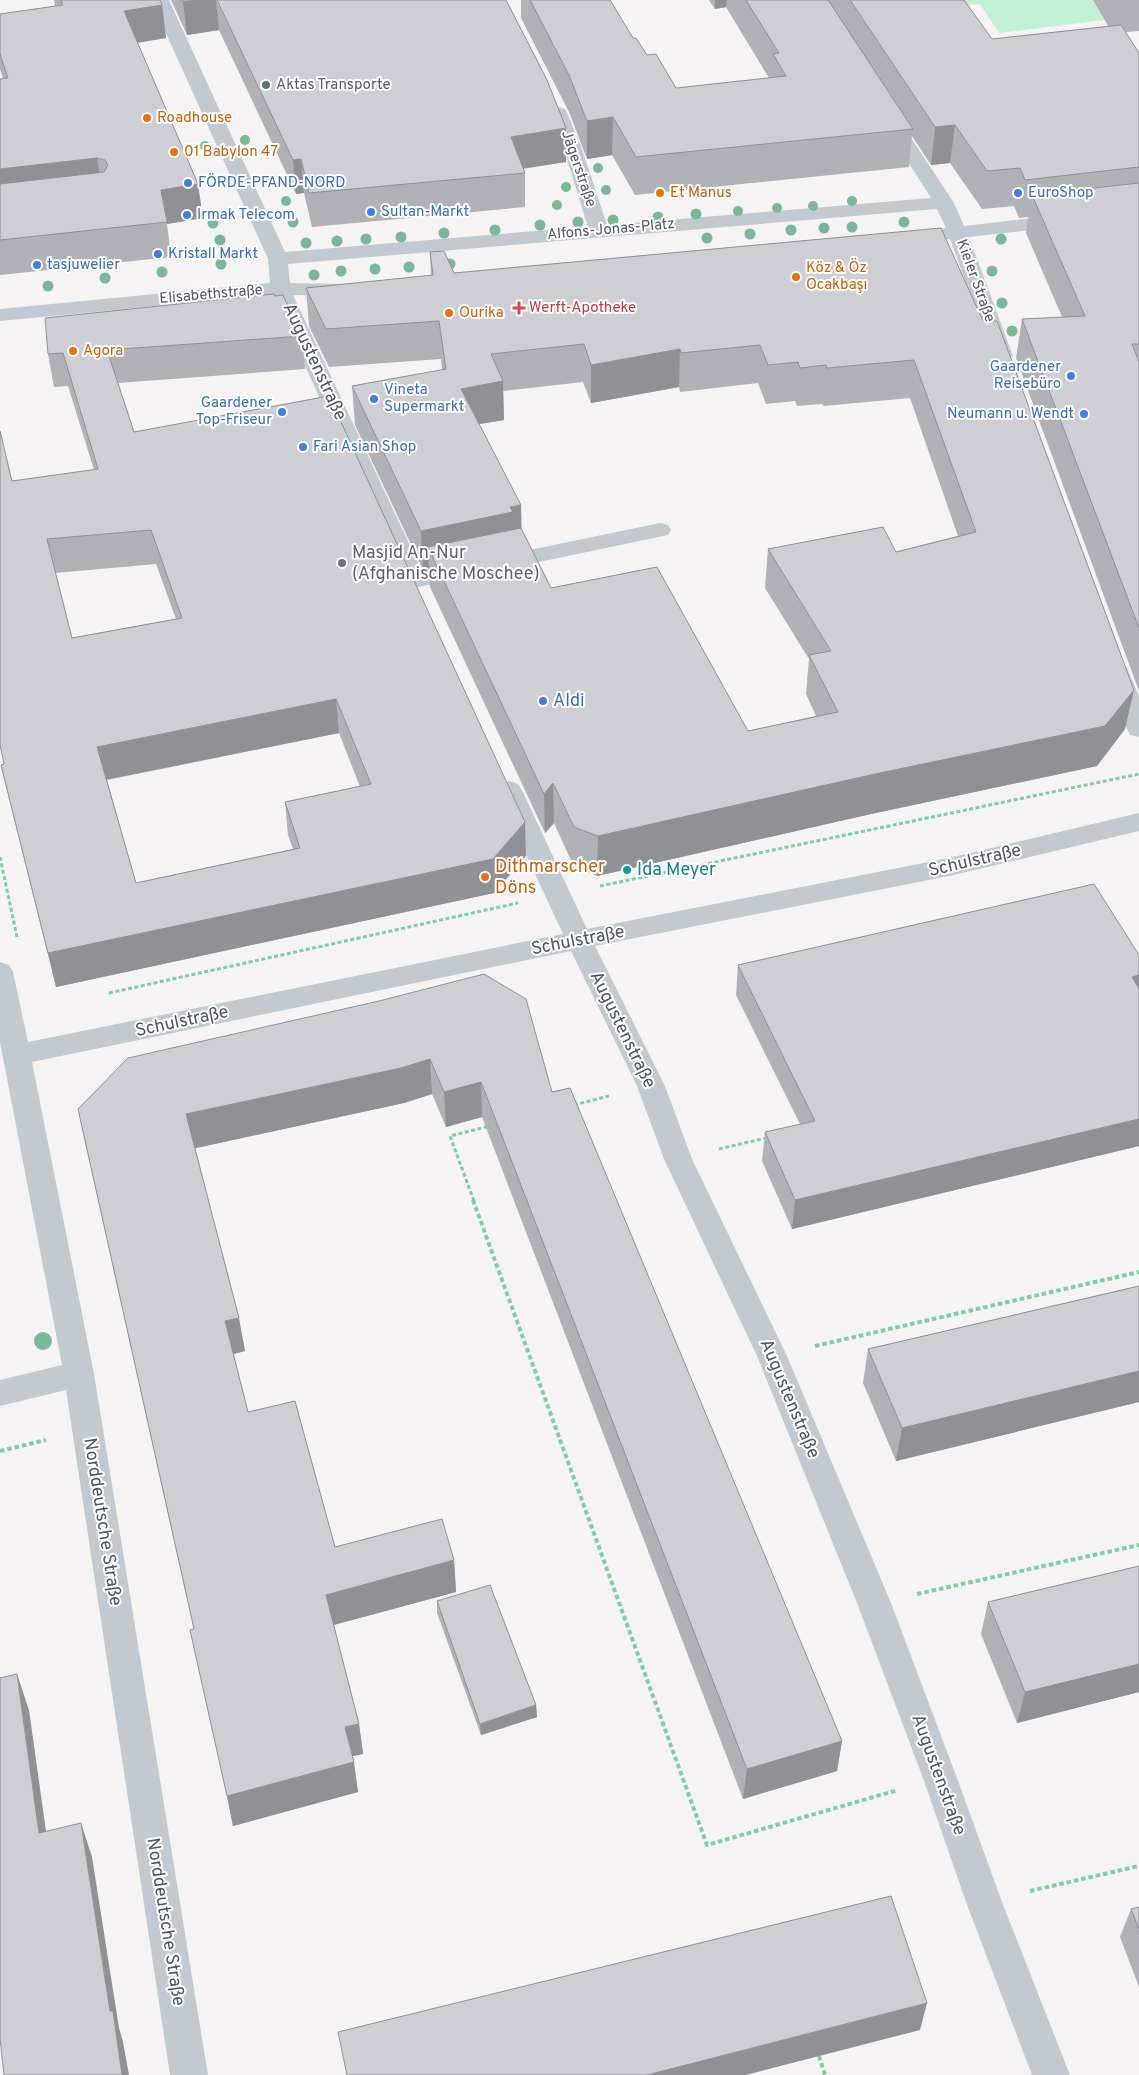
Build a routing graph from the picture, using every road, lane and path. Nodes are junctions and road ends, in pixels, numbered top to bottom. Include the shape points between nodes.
1 (160, 0) edge
2 (550, 96) edge
3 (881, 106) edge
4 (944, 203) junction
5 (1139, 212) edge
6 (599, 231) junction
7 (958, 233) junction
8 (889, 240) edge
9 (278, 259) junction
10 (280, 288) junction
11 (359, 288) edge
12 (0, 315) edge
13 (1009, 374) edge
14 (660, 530) dead end
15 (418, 590) joint
16 (1112, 654) edge
17 (1139, 729) edge
18 (500, 769) edge
19 (1139, 822) edge
20 (579, 940) junction
21 (0, 972) edge
22 (17, 1055) junction
23 (651, 1086) junction
24 (565, 1107) edge
25 (498, 1124) edge
26 (774, 1136) edge
27 (678, 1159) junction
28 (1139, 1272) edge
29 (772, 1356) junction
30 (78, 1374) junction
31 (0, 1393) edge
32 (1139, 1545) edge
33 (874, 1604) junction
34 (940, 1778) junction
35 (1139, 1866) edge
36 (984, 1902) junction
37 (818, 2056) edge
38 (189, 2075) edge
39 (825, 2075) edge
40 (1051, 2075) edge

1 - 9 street, Augustenstraße
2 - 6 street, Jägerstraße via 573,149
3 - 4 street, Kieler Straße
4 - 6 street, Alfons-Jonas-Platz
4 - 7 street, Kieler Straße
5 - 7 street
6 - 9 street, Alfons-Jonas-Platz
7 - 8 street
7 - 13 street, Kieler Straße
9 - 10 street, Augustenstraße
10 - 11 street, Elisabethstraße via 330,291
10 - 12 street, Elisabethstraße
10 - 15 street, Augustenstraße
14 - 15 lane
16 - 17 street
18 - 20 street, Augustenstraße
19 - 20 street, Schulstraße via 921,873
20 - 22 street, Schulstraße
20 - 23 street, Augustenstraße
21 - 22 street, Norddeutsche Straße
22 - 30 street, Norddeutsche Straße
23 - 24 path
23 - 27 street, Augustenstraße
25 - 34 path via 450,1136 707,1845
26 - 27 path
27 - 29 street, Augustenstraße
28 - 29 path
29 - 33 street, Augustenstraße
30 - 31 street
30 - 38 street, Norddeutsche Straße
32 - 33 path
33 - 34 street, Augustenstraße
34 - 36 street, Augustenstraße
35 - 36 path
36 - 40 street, Augustenstraße
37 - 39 path

